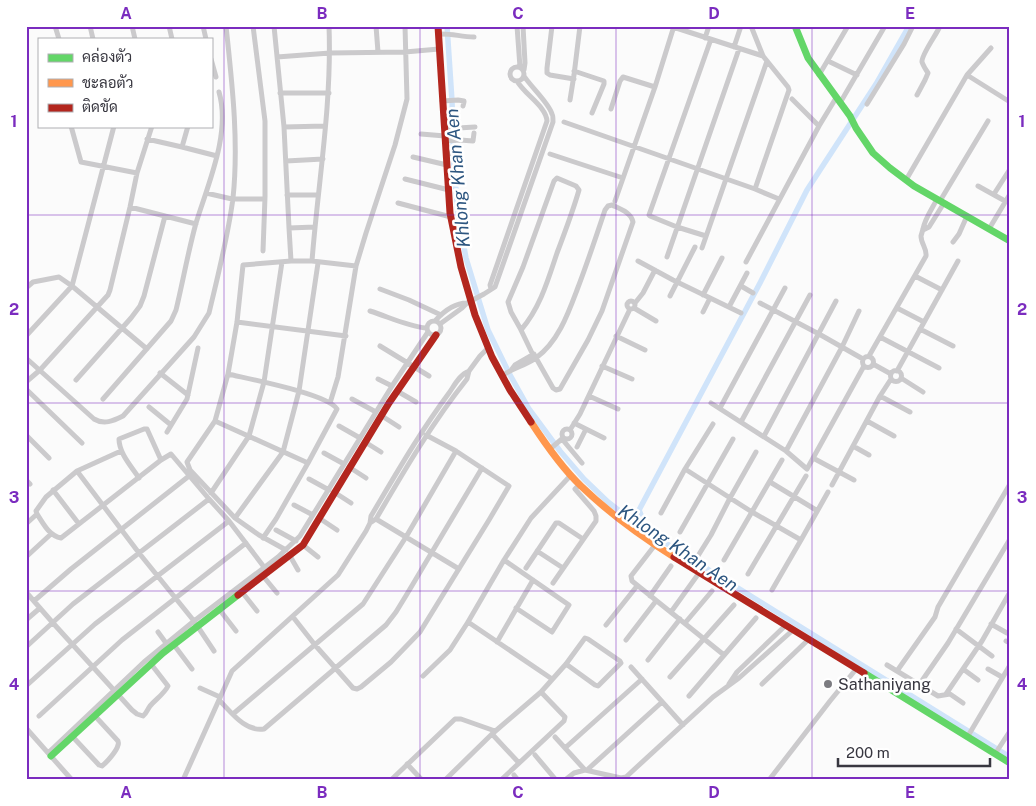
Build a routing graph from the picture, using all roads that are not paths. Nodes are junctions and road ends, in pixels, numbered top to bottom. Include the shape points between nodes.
1 (55, 26) edge
2 (226, 26) edge
3 (253, 26) edge
4 (274, 26) edge
5 (329, 26) edge
6 (376, 26) edge
7 (405, 26) edge
8 (517, 26) edge
9 (523, 26) edge
10 (552, 26) edge
11 (580, 26) edge
12 (709, 26) edge
13 (741, 26) edge
14 (751, 26) edge
15 (795, 26) edge
16 (848, 26) edge
17 (885, 26) edge
18 (913, 26) edge
19 (940, 26) edge
20 (672, 27) edge
21 (440, 31) edge
22 (474, 37) dead end
23 (59, 38) edge
24 (708, 39) junction
25 (736, 48) junction
26 (991, 48) dead end
27 (439, 49) junction
28 (378, 52) junction
29 (405, 52) junction
30 (330, 53) junction
31 (277, 57) junction
32 (765, 58) junction
33 (828, 61) junction
34 (212, 63) edge
35 (574, 70) junction
36 (522, 71) junction
37 (819, 75) junction
38 (857, 75) junction
39 (967, 75) junction
40 (216, 77) dead end
41 (574, 79) junction
42 (518, 81) junction
43 (655, 86) junction
44 (219, 92) dead end
45 (280, 93) junction
46 (329, 93) junction
47 (917, 95) dead end
48 (792, 99) dead end
49 (570, 100) dead end
50 (838, 100) junction
51 (445, 101) junction
52 (1010, 102) edge
53 (867, 104) dead end
54 (463, 106) dead end
55 (611, 109) dead end
56 (592, 113) dead end
57 (988, 121) dead end
58 (564, 122) dead end
59 (325, 126) junction
60 (819, 126) junction
61 (284, 127) junction
62 (447, 127) junction
63 (71, 128) edge
64 (113, 128) edge
65 (151, 128) edge
66 (187, 128) edge
67 (421, 134) dead end
68 (148, 139) junction
69 (447, 139) junction
70 (182, 147) junction
71 (634, 147) junction
72 (459, 153) dead end
73 (448, 154) junction
74 (550, 154) dead end
75 (217, 156) junction
76 (413, 157) dead end
77 (669, 159) junction
78 (323, 160) junction
79 (286, 161) junction
80 (447, 165) junction
81 (103, 166) junction
82 (697, 169) junction
83 (1010, 169) edge
84 (137, 173) junction
85 (623, 178) junction
86 (405, 179) dead end
87 (726, 179) junction
88 (906, 180) junction
89 (978, 186) dead end
90 (755, 189) junction
91 (449, 190) junction
92 (206, 193) junction
93 (994, 194) junction
94 (1010, 194) edge
95 (287, 195) junction
96 (318, 195) junction
97 (265, 199) junction
98 (232, 200) junction
99 (779, 200) junction
100 (615, 201) dead end
101 (941, 201) junction
102 (1005, 201) junction
103 (398, 202) dead end
104 (130, 207) junction
105 (165, 216) junction
106 (967, 216) junction
107 (451, 217) junction
108 (196, 224) junction
109 (315, 227) junction
110 (677, 227) junction
111 (289, 228) junction
112 (989, 229) junction
113 (706, 236) junction
114 (1010, 241) edge
115 (953, 242) dead end
116 (695, 247) dead end
117 (702, 248) dead end
118 (263, 251) dead end
119 (667, 257) dead end
120 (722, 258) dead end
121 (291, 261) junction
122 (638, 261) dead end
123 (958, 261) dead end
124 (282, 262) junction
125 (315, 262) junction
126 (746, 262) dead end
127 (356, 266) junction
128 (655, 270) junction
129 (747, 273) dead end
130 (914, 276) junction
131 (677, 282) junction
132 (72, 286) junction
133 (741, 286) junction
134 (26, 288) edge
135 (785, 288) dead end
136 (380, 289) dead end
137 (491, 289) junction
138 (942, 290) junction
139 (753, 293) dead end
140 (703, 295) junction
141 (810, 295) dead end
142 (670, 296) dead end
143 (710, 298) junction
144 (470, 301) junction
145 (836, 301) dead end
146 (760, 303) dead end
147 (633, 307) junction
148 (729, 307) junction
149 (97, 308) junction
150 (896, 308) junction
151 (774, 310) junction
152 (370, 311) dead end
153 (859, 311) dead end
154 (703, 312) dead end
155 (741, 313) dead end
156 (441, 315) junction
157 (656, 321) dead end
158 (795, 321) junction
159 (237, 322) junction
160 (924, 322) junction
161 (438, 323) junction
162 (272, 326) junction
163 (122, 328) junction
164 (920, 329) junction
165 (309, 330) junction
166 (427, 330) junction
167 (521, 330) junction
168 (819, 334) junction
169 (436, 335) junction
170 (26, 336) edge
171 (346, 336) junction
172 (616, 336) junction
173 (880, 337) junction
174 (380, 346) dead end
175 (953, 346) dead end
176 (842, 347) junction
177 (198, 348) dead end
178 (488, 348) junction
179 (147, 349) junction
180 (645, 350) dead end
181 (908, 352) junction
182 (536, 356) junction
183 (26, 358) edge
184 (866, 360) junction
185 (411, 364) junction
186 (874, 364) junction
187 (602, 366) junction
188 (938, 368) dead end
189 (40, 370) junction
190 (897, 371) junction
191 (160, 373) junction
192 (228, 374) junction
193 (504, 374) junction
194 (429, 376) dead end
195 (891, 377) junction
196 (378, 378) dead end
197 (901, 378) junction
198 (632, 379) dead end
199 (76, 380) dead end
200 (26, 382) edge
201 (264, 382) junction
202 (26, 389) edge
203 (395, 389) junction
204 (299, 391) junction
205 (923, 392) dead end
206 (188, 395) junction
207 (589, 396) junction
208 (880, 396) junction
209 (352, 398) dead end
210 (103, 399) dead end
211 (416, 402) dead end
212 (330, 403) junction
213 (711, 403) dead end
214 (149, 407) dead end
215 (720, 408) junction
216 (618, 409) dead end
217 (910, 412) dead end
218 (379, 414) junction
219 (437, 414) junction
220 (215, 421) junction
221 (867, 421) junction
222 (741, 422) junction
223 (574, 423) junction
224 (713, 424) dead end
225 (171, 425) junction
226 (339, 426) dead end
227 (400, 427) dead end
228 (586, 429) junction
229 (167, 432) dead end
230 (26, 435) edge
231 (426, 435) junction
232 (249, 436) junction
233 (764, 436) junction
234 (894, 436) dead end
235 (604, 438) dead end
236 (562, 439) junction
237 (733, 439) dead end
238 (363, 440) junction
239 (82, 443) dead end
240 (853, 446) junction
241 (577, 447) dead end
242 (551, 449) junction
243 (456, 451) junction
244 (786, 451) junction
245 (121, 452) junction
246 (283, 452) junction
247 (381, 452) dead end
248 (756, 452) dead end
249 (324, 453) dead end
250 (869, 455) dead end
251 (49, 458) dead end
252 (813, 458) junction
253 (161, 460) junction
254 (782, 460) dead end
255 (308, 463) junction
256 (582, 463) dead end
257 (347, 466) junction
258 (402, 468) junction
259 (482, 468) junction
260 (686, 469) junction
261 (77, 471) junction
262 (839, 472) junction
263 (189, 476) junction
264 (806, 476) dead end
265 (139, 478) junction
266 (366, 478) dead end
267 (568, 478) junction
268 (309, 479) dead end
269 (854, 480) dead end
270 (770, 482) junction
271 (708, 484) junction
272 (1010, 484) edge
273 (832, 485) dead end
274 (577, 487) junction
275 (54, 490) junction
276 (332, 491) junction
277 (828, 492) dead end
278 (211, 493) junction
279 (730, 498) junction
280 (794, 498) junction
281 (208, 499) junction
282 (351, 503) dead end
283 (294, 504) dead end
284 (104, 506) junction
285 (816, 510) junction
286 (752, 512) junction
287 (661, 513) dead end
288 (37, 514) junction
289 (316, 516) junction
290 (235, 518) junction
291 (376, 519) junction
292 (230, 521) junction
293 (370, 523) junction
294 (26, 524) edge
295 (79, 524) junction
296 (777, 526) junction
297 (121, 530) junction
298 (276, 530) dead end
299 (337, 530) dead end
300 (680, 532) dead end
301 (51, 534) junction
302 (406, 537) junction
303 (263, 538) junction
304 (584, 539) junction
305 (1010, 539) edge
306 (801, 540) junction
307 (296, 541) junction
308 (246, 544) junction
309 (303, 545) junction
310 (655, 545) junction
311 (537, 551) junction
312 (139, 553) junction
313 (288, 553) junction
314 (432, 553) junction
315 (26, 557) edge
316 (318, 557) dead end
317 (280, 560) junction
318 (504, 560) junction
319 (724, 560) dead end
320 (671, 566) dead end
321 (691, 566) junction
322 (264, 567) junction
323 (526, 568) dead end
324 (563, 568) junction
325 (459, 569) junction
326 (298, 570) dead end
327 (699, 573) junction
328 (748, 574) dead end
329 (157, 576) junction
330 (263, 576) junction
331 (533, 580) junction
332 (553, 584) dead end
333 (637, 586) junction
334 (772, 590) dead end
335 (712, 591) dead end
336 (26, 592) edge
337 (242, 592) junction
338 (1010, 592) edge
339 (277, 593) dead end
340 (650, 596) junction
341 (175, 598) junction
342 (228, 599) junction
343 (34, 600) junction
344 (656, 601) junction
345 (1007, 603) edge
346 (734, 604) dead end
347 (40, 608) junction
348 (516, 608) junction
349 (219, 609) junction
350 (257, 611) dead end
351 (670, 612) junction
352 (293, 617) junction
353 (756, 618) dead end
354 (680, 619) junction
355 (26, 620) edge
356 (468, 622) junction
357 (53, 623) junction
358 (685, 623) junction
359 (195, 624) junction
360 (991, 624) junction
361 (786, 625) junction
362 (606, 626) dead end
363 (956, 629) junction
364 (793, 630) junction
365 (236, 631) dead end
366 (158, 632) dead end
367 (1007, 633) dead end
368 (704, 638) junction
369 (809, 639) junction
370 (626, 640) dead end
371 (497, 642) junction
372 (73, 644) junction
373 (170, 644) junction
374 (315, 644) junction
375 (979, 646) junction
376 (26, 647) edge
377 (214, 651) dead end
378 (724, 655) junction
379 (992, 656) dead end
380 (648, 660) dead end
381 (151, 664) junction
382 (566, 664) junction
383 (887, 665) dead end
384 (1010, 665) edge
385 (93, 666) junction
386 (631, 666) dead end
387 (336, 668) junction
388 (857, 668) junction
389 (192, 669) dead end
390 (963, 669) junction
391 (988, 669) dead end
392 (897, 671) junction
393 (423, 676) dead end
394 (670, 677) dead end
395 (1002, 677) junction
396 (642, 678) junction
397 (552, 679) junction
398 (978, 680) dead end
399 (762, 684) dead end
400 (919, 685) junction
401 (26, 686) edge
402 (728, 687) junction
403 (200, 688) dead end
404 (116, 692) junction
405 (541, 692) junction
406 (946, 694) junction
407 (689, 696) dead end
408 (220, 698) junction
409 (662, 702) junction
410 (963, 703) dead end
411 (233, 714) junction
412 (39, 716) dead end
413 (95, 716) junction
414 (683, 725) junction
415 (26, 728) edge
416 (1010, 731) edge
417 (494, 733) junction
418 (71, 735) junction
419 (969, 735) junction
420 (555, 737) dead end
421 (566, 748) junction
422 (53, 752) junction
423 (996, 753) junction
424 (535, 755) dead end
425 (519, 763) junction
426 (1010, 763) edge
427 (407, 764) junction
428 (586, 770) junction
429 (611, 778) edge
430 (72, 780) edge
431 (184, 780) edge
432 (390, 780) edge
433 (422, 780) edge
434 (445, 780) edge
435 (501, 780) edge
436 (556, 780) edge
437 (565, 780) edge
438 (769, 780) edge

1 - 23 street
2 - 98 street via 234,118
3 - 97 street via 265,121
4 - 31 street
5 - 30 street
6 - 28 street
7 - 29 street
8 - 36 street
9 - 36 street via 525,62
10 - 41 street via 547,73
11 - 35 street
12 - 24 street
13 - 25 street
14 - 32 street
15 - 37 street
16 - 33 street
17 - 38 street
18 - 53 street
19 - 47 street via 923,57 928,73
20 - 24 street
20 - 43 street
21 - 22 street
21 - 27 street
24 - 25 street
24 - 77 street
25 - 32 street
25 - 82 street
26 - 39 street
27 - 29 street
27 - 51 street
28 - 29 street
28 - 30 street
29 - 127 street via 408,99
30 - 31 street
30 - 46 street
31 - 45 street
32 - 87 street
32 - 90 street via 789,91
33 - 37 street
33 - 38 street
34 - 40 street
35 - 41 street
35 - 56 street via 604,81
36 - 42 street
36 - 42 street via 514,68 510,73
36 - 137 street via 550,108 553,122 497,282
37 - 50 street
38 - 50 street
39 - 52 street
39 - 88 street
41 - 49 street
42 - 137 street via 545,112 547,121
43 - 55 street via 623,77
43 - 71 street
44 - 75 street via 223,116
45 - 46 street
45 - 61 street
46 - 59 street
48 - 60 street
50 - 60 street
50 - 88 street via 873,153
51 - 54 street via 464,101
51 - 62 street
57 - 101 street
58 - 71 street
59 - 61 street
59 - 78 street
60 - 99 street
61 - 79 street
62 - 69 street
62 - 69 street via 475,130 473,141
63 - 81 street via 80,162
64 - 81 street
65 - 68 street
66 - 70 street
67 - 69 street
68 - 70 street
68 - 84 street
69 - 73 street
70 - 75 street
71 - 77 street
71 - 85 street
72 - 73 street
73 - 80 street
74 - 85 street
75 - 92 street
76 - 80 street
77 - 82 street
77 - 110 street via 649,216
78 - 79 street
78 - 96 street
79 - 95 street
80 - 91 street
81 - 84 street
81 - 132 street
82 - 87 street
82 - 110 street
83 - 93 street
84 - 104 street
85 - 100 street
86 - 91 street
87 - 90 street
87 - 113 street
88 - 101 street
89 - 93 street
90 - 99 street
91 - 107 street
92 - 98 street
92 - 108 street
93 - 102 street
94 - 102 street
95 - 96 street
95 - 111 street
96 - 109 street
97 - 98 street
97 - 118 street
98 - 191 street via 209,313 194,337
99 - 126 street
101 - 106 street
101 - 130 street via 924,224 921,238 927,253
102 - 112 street
103 - 107 street
104 - 105 street
104 - 149 street via 110,290
105 - 108 street
105 - 163 street via 144,296
106 - 112 street
106 - 115 street
107 - 144 street
108 - 179 street via 176,310 171,321
109 - 111 street
109 - 125 street
110 - 113 street
110 - 119 street
111 - 121 street
112 - 114 street
113 - 117 street
116 - 131 street
120 - 140 street
121 - 124 street
121 - 125 street
122 - 128 street
123 - 138 street
124 - 159 street via 243,265
124 - 162 street
125 - 127 street
125 - 165 street
127 - 171 street
128 - 131 street
128 - 147 street
129 - 133 street
130 - 138 street
130 - 150 street
131 - 140 street
131 - 142 street
132 - 134 street via 59,277 33,282
132 - 149 street
132 - 170 street
133 - 139 street
133 - 148 street
135 - 151 street
136 - 156 street
137 - 144 street
138 - 160 street
140 - 143 street
141 - 158 street
143 - 148 street
143 - 154 street
144 - 156 street
144 - 161 street
144 - 178 street
145 - 168 street
146 - 151 street
147 - 157 street
147 - 172 street
148 - 155 street
149 - 163 street
149 - 189 street
150 - 160 street
150 - 173 street
151 - 158 street
151 - 215 street
152 - 166 street
153 - 176 street
156 - 161 street
158 - 168 street
158 - 222 street
159 - 162 street
159 - 192 street
160 - 164 street
161 - 166 street via 430,322
161 - 169 street via 441,327
162 - 165 street
162 - 201 street
163 - 179 street
163 - 199 street
164 - 175 street
164 - 181 street
165 - 171 street
165 - 204 street
166 - 169 street
166 - 185 street
167 - 167 street via 508,302 557,178 579,190 546,286 530,320
167 - 182 street
168 - 176 street
168 - 233 street
169 - 185 street
171 - 212 street
172 - 180 street
172 - 187 street
173 - 181 street
173 - 184 street
174 - 185 street
176 - 184 street
176 - 244 street
177 - 206 street
178 - 193 street
178 - 219 street via 465,373
179 - 210 street
181 - 188 street
181 - 190 street
182 - 182 street via 548,347 565,320 605,210 612,206 630,215 633,222 602,311 560,389 553,388
182 - 193 street
183 - 189 street
184 - 186 street via 870,367
184 - 186 street via 873,358
184 - 252 street
185 - 194 street
185 - 203 street
186 - 195 street
187 - 198 street
187 - 207 street
189 - 191 street via 94,420 105,423 122,416
189 - 200 street
190 - 195 street
190 - 197 street
191 - 206 street
192 - 201 street
192 - 220 street
193 - 242 street via 522,410
195 - 197 street via 895,382
195 - 208 street
196 - 203 street
197 - 205 street
201 - 204 street
201 - 232 street
202 - 239 street
203 - 211 street
203 - 218 street
204 - 212 street
204 - 246 street
206 - 225 street
207 - 216 street
207 - 223 street
208 - 217 street
208 - 221 street
209 - 218 street
212 - 255 street via 337,410
213 - 215 street
214 - 225 street
215 - 222 street
218 - 227 street
218 - 238 street
219 - 231 street
219 - 258 street
220 - 232 street
220 - 278 street via 187,464
221 - 234 street
221 - 240 street
222 - 233 street
223 - 228 street
223 - 236 street via 570,430 563,432
224 - 260 street
225 - 229 street
226 - 238 street
228 - 235 street
228 - 241 street
230 - 251 street
231 - 243 street
231 - 258 street
232 - 246 street
232 - 278 street
233 - 244 street
236 - 242 street
236 - 256 street
237 - 271 street
238 - 247 street
238 - 257 street
240 - 250 street
240 - 262 street
242 - 267 street
243 - 259 street
243 - 302 street
244 - 252 street via 807,469
245 - 253 street via 120,439 147,429
245 - 261 street
245 - 265 street
246 - 255 street
246 - 290 street
248 - 279 street
249 - 257 street
252 - 262 street
253 - 263 street via 171,454
253 - 265 street
254 - 270 street
255 - 303 street
257 - 266 street
257 - 276 street
258 - 291 street
258 - 293 street via 371,516
259 - 314 street
259 - 325 street via 509,486
260 - 271 street
260 - 287 street
261 - 275 street
261 - 284 street
262 - 269 street
262 - 273 street
263 - 281 street
263 - 297 street
264 - 280 street
265 - 284 street
267 - 274 street
267 - 318 street via 531,518
268 - 276 street
270 - 280 street
270 - 286 street
271 - 279 street
271 - 300 street
272 - 392 street via 935,617
274 - 304 street via 596,516
274 - 310 street
275 - 288 street via 37,508
275 - 295 street
276 - 282 street
276 - 289 street
277 - 285 street
278 - 290 street
279 - 286 street
279 - 321 street
280 - 285 street
280 - 296 street
281 - 292 street
281 - 312 street
283 - 289 street
284 - 295 street
284 - 297 street
285 - 306 street
286 - 296 street
286 - 319 street
288 - 294 street
288 - 301 street
289 - 299 street
289 - 307 street
289 - 309 street
290 - 303 street
291 - 293 street
291 - 302 street
292 - 308 street
292 - 329 street
293 - 352 street via 338,575
295 - 301 street via 61,538
296 - 306 street
296 - 328 street
297 - 312 street
297 - 343 street
298 - 307 street
301 - 315 street
302 - 314 street
302 - 374 street via 363,604
303 - 313 street
304 - 311 street via 557,523
304 - 324 street
305 - 363 street
306 - 334 street
307 - 313 street
308 - 322 street
308 - 341 street
309 - 313 street
309 - 316 street
310 - 321 street
310 - 333 street via 631,576
311 - 323 street
311 - 324 street
312 - 329 street
312 - 357 street
313 - 317 street
313 - 326 street
314 - 325 street
314 - 387 street via 392,618
317 - 322 street
317 - 330 street
318 - 331 street
318 - 356 street
320 - 340 street
321 - 327 street
322 - 342 street
324 - 332 street
325 - 387 street via 420,632 361,687 353,688
327 - 351 street
327 - 361 street
329 - 341 street
329 - 372 street
330 - 337 street
330 - 339 street
331 - 348 street
331 - 348 street via 569,606 552,632
333 - 340 street
333 - 362 street
335 - 358 street
336 - 343 street
337 - 342 street
337 - 350 street
338 - 345 street
340 - 344 street
341 - 359 street
341 - 385 street
342 - 349 street
342 - 359 street
343 - 347 street
344 - 351 street
344 - 370 street
345 - 360 street
346 - 368 street
347 - 355 street
347 - 357 street
348 - 371 street
349 - 359 street
349 - 365 street
351 - 354 street
352 - 374 street
352 - 408 street via 236,667
353 - 378 street
354 - 358 street
354 - 380 street
356 - 371 street
356 - 393 street via 450,650
357 - 372 street
357 - 376 street
358 - 368 street
359 - 373 street
359 - 377 street
360 - 367 street
360 - 375 street
361 - 364 street
361 - 402 street via 737,672
363 - 375 street
363 - 400 street
364 - 369 street
364 - 402 street
366 - 373 street
368 - 378 street
368 - 394 street
369 - 388 street
369 - 399 street
371 - 397 street
372 - 385 street
372 - 401 street
373 - 381 street
373 - 389 street
373 - 404 street
374 - 387 street
374 - 411 street
375 - 379 street
375 - 390 street
378 - 407 street
381 - 404 street
381 - 404 street via 168,686 145,716 137,714
382 - 382 street via 598,686 621,663 587,638
382 - 397 street
383 - 392 street
384 - 395 street
385 - 404 street
385 - 412 street
386 - 396 street
387 - 411 street via 264,728 252,728
388 - 419 street
388 - 438 street
390 - 398 street
390 - 406 street
391 - 395 street
392 - 400 street
395 - 419 street
396 - 409 street
396 - 421 street
397 - 405 street
400 - 406 street via 938,696
402 - 414 street
403 - 408 street
404 - 413 street
404 - 418 street
405 - 417 street
405 - 425 street via 565,717 564,721
406 - 410 street
408 - 411 street
408 - 431 street
409 - 414 street
409 - 428 street
413 - 418 street
413 - 418 street via 118,741 117,749 105,764 99,765
414 - 429 street via 626,777
415 - 422 street
416 - 423 street
417 - 425 street
417 - 427 street via 456,719
417 - 434 street
418 - 422 street
419 - 423 street
420 - 421 street
421 - 428 street
422 - 430 street
423 - 426 street
424 - 436 street
425 - 435 street
427 - 432 street
427 - 433 street
428 - 429 street
428 - 437 street

